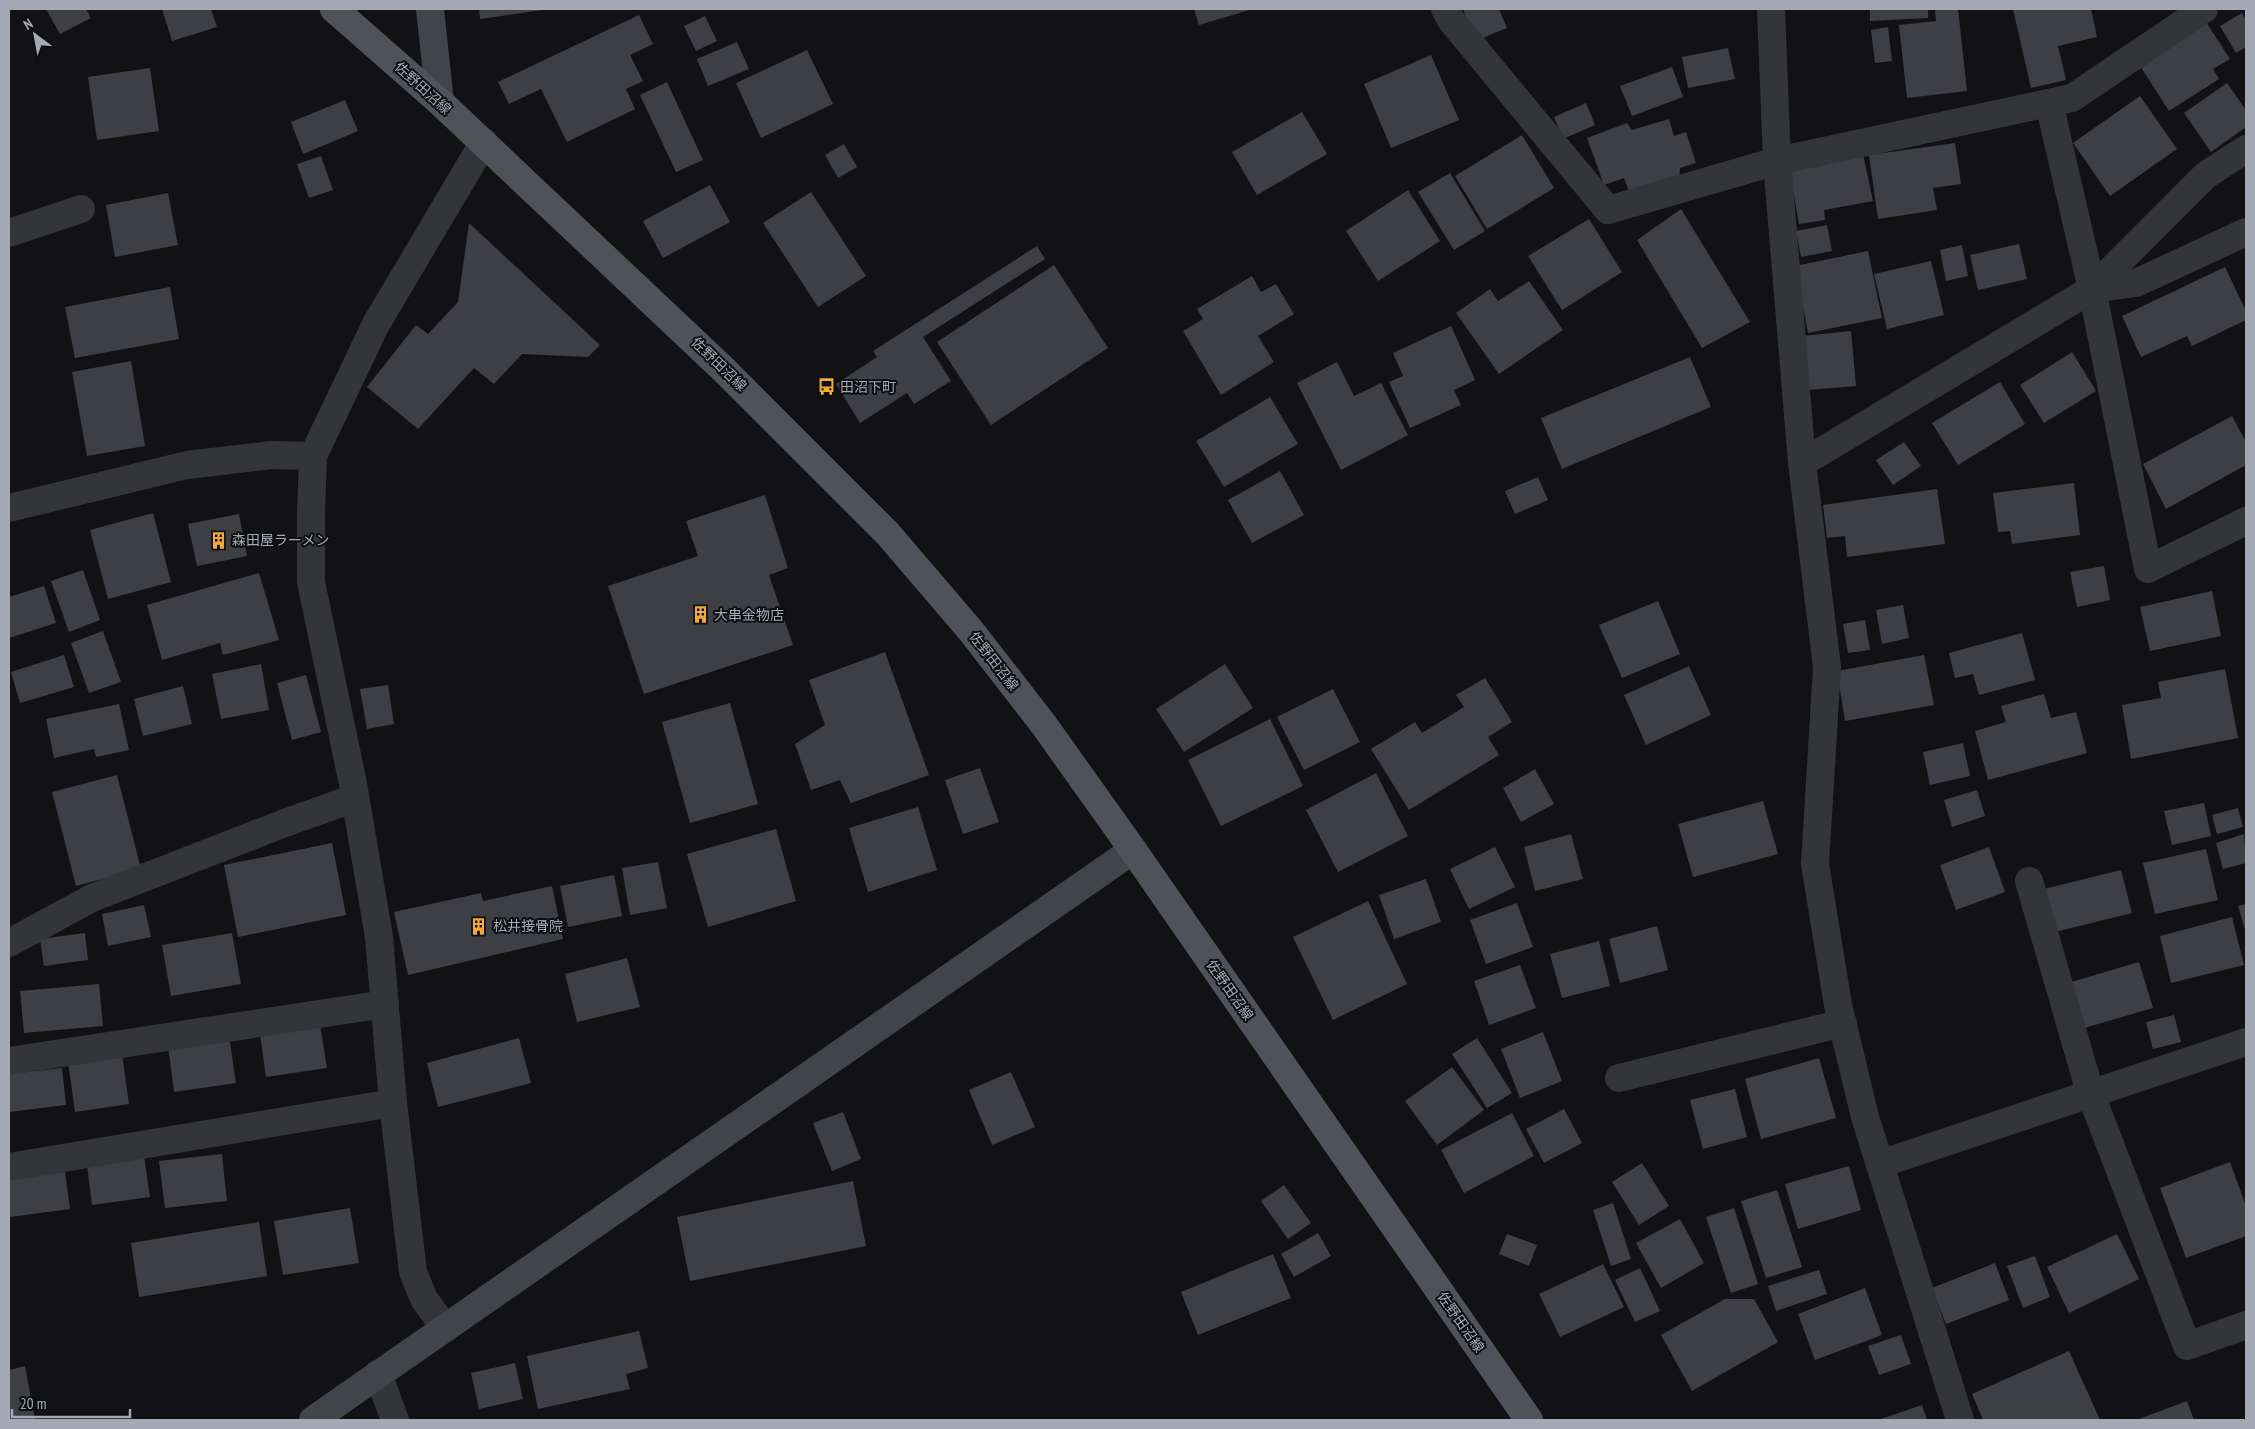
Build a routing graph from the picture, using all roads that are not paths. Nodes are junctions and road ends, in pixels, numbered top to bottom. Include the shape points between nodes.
1 (334, 9) edge
2 (430, 9) edge
3 (1445, 9) edge
4 (1771, 9) edge
5 (2204, 9) edge
6 (440, 102) junction
7 (2049, 103) junction
8 (484, 142) junction
9 (2246, 149) edge
10 (1777, 161) junction
11 (81, 209) dead end
12 (2246, 232) edge
13 (9, 233) edge
14 (2092, 289) junction
15 (313, 456) junction
16 (1802, 463) junction
17 (10, 504) edge
18 (2246, 521) edge
19 (355, 798) junction
20 (1133, 850) junction
21 (2029, 882) dead end
22 (9, 943) edge
23 (385, 1004) junction
24 (1843, 1023) junction
25 (2246, 1042) edge
26 (9, 1061) edge
27 (1619, 1078) dead end
28 (2090, 1092) junction
29 (393, 1103) junction
30 (1880, 1164) junction
31 (9, 1167) edge
32 (2246, 1325) edge
33 (444, 1328) junction
34 (378, 1374) junction
35 (313, 1420) edge
36 (395, 1420) edge
37 (1529, 1420) edge
38 (1960, 1420) edge

1 - 6 main road, 佐野田沼線
2 - 6 street
3 - 10 street via 1608,210
4 - 10 street
5 - 7 street via 2072,98
6 - 8 main road, 佐野田沼線
7 - 10 street
7 - 14 street
8 - 15 street via 376,324
8 - 20 main road, 佐野田沼線 via 729,374 888,534 971,631 1044,725
9 - 14 street via 2206,175
10 - 16 street
11 - 13 street
12 - 14 street via 2136,282
14 - 16 street
14 - 18 street via 2148,569
15 - 17 street via 272,455 186,465
15 - 19 street via 311,582
16 - 24 street via 1827,667 1815,864
19 - 22 street via 92,898
19 - 23 street via 379,937
20 - 33 street
20 - 37 main road, 佐野田沼線
21 - 28 street
23 - 26 street
23 - 29 street
24 - 27 street
24 - 30 street via 1865,1117
25 - 28 street
28 - 30 street
28 - 32 street via 2187,1346
29 - 31 street
29 - 33 street via 413,1272 424,1299
30 - 38 street
33 - 34 street
34 - 35 street
34 - 36 street

